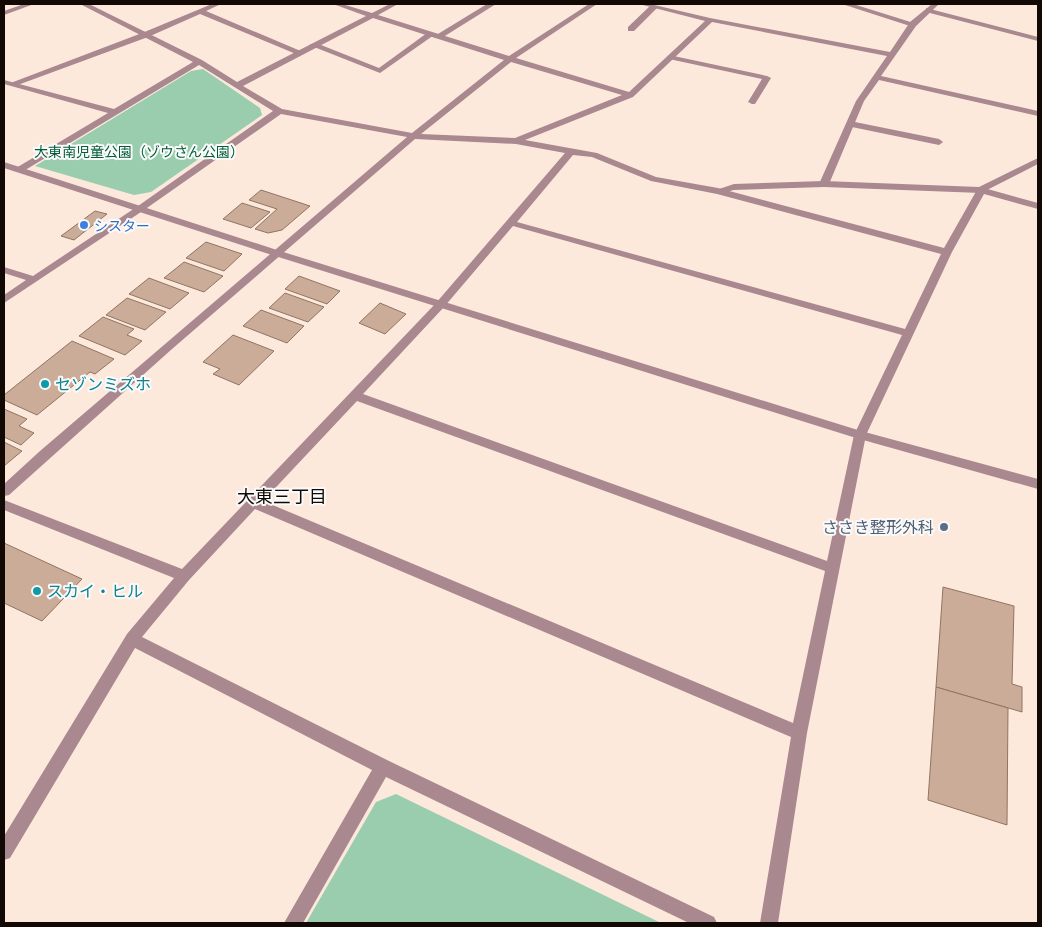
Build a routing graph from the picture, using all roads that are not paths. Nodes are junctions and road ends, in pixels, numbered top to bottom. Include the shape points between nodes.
1 (30, 4) edge
2 (84, 4) edge
3 (336, 4) edge
4 (395, 4) edge
5 (492, 4) edge
6 (594, 4) edge
7 (642, 4) edge
8 (846, 4) edge
9 (936, 4) edge
10 (214, 6) edge
11 (654, 7) junction
12 (201, 8) edge
13 (929, 10) junction
14 (4, 13) edge
15 (371, 16) junction
16 (710, 20) junction
17 (913, 24) junction
18 (631, 29) dead end
19 (144, 35) junction
20 (434, 36) junction
21 (1038, 39) edge
22 (313, 45) junction
23 (299, 52) junction
24 (891, 54) junction
25 (672, 57) junction
26 (509, 58) junction
27 (199, 62) junction
28 (877, 77) junction
29 (8, 83) edge
30 (236, 86) junction
31 (630, 95) junction
32 (752, 102) dead end
33 (279, 111) junction
34 (115, 112) junction
35 (1038, 113) edge
36 (850, 124) junction
37 (414, 136) junction
38 (516, 141) junction
39 (939, 142) dead end
40 (571, 152) junction
41 (1038, 161) edge
42 (4, 165) edge
43 (19, 170) junction
44 (824, 184) junction
45 (981, 190) junction
46 (718, 191) junction
47 (1038, 206) edge
48 (141, 208) junction
49 (511, 223) junction
50 (947, 252) junction
51 (276, 253) junction
52 (4, 270) edge
53 (33, 279) junction
54 (4, 300) edge
55 (440, 305) junction
56 (908, 333) junction
57 (356, 396) junction
58 (860, 435) junction
59 (1038, 484) edge
60 (4, 491) edge
61 (254, 503) junction
62 (4, 505) edge
63 (832, 568) junction
64 (184, 576) junction
65 (132, 639) junction
66 (799, 733) junction
67 (383, 767) junction
68 (4, 852) edge
69 (292, 923) edge
70 (708, 923) edge
71 (769, 923) edge

1 - 14 street
2 - 19 street
3 - 15 street
4 - 15 street
5 - 20 street
6 - 26 street via 560,22
7 - 11 street
8 - 17 street
9 - 13 street
10 - 12 street
11 - 16 street
11 - 18 street
12 - 19 street
12 - 23 street
13 - 17 street
13 - 21 street
15 - 20 street
15 - 22 street
16 - 24 street
16 - 25 street
17 - 24 street
19 - 27 street
19 - 29 street
20 - 22 street via 380,71
20 - 26 street
22 - 23 street
23 - 30 street
24 - 28 street
25 - 31 street
25 - 32 street via 767,78
26 - 31 street
26 - 37 street
27 - 30 street
27 - 34 street
28 - 35 street
28 - 36 street via 860,101
29 - 34 street
30 - 33 street
31 - 38 street
33 - 37 street
33 - 48 street
34 - 43 street
36 - 39 street
36 - 44 street
37 - 38 street
37 - 51 street
38 - 40 street
40 - 46 street via 594,155 654,179
40 - 49 street
41 - 45 street
42 - 43 street
43 - 48 street
44 - 45 street
44 - 46 street via 734,187
45 - 47 street
45 - 50 street
46 - 50 street
48 - 51 street
48 - 53 street
49 - 55 street
49 - 56 street
50 - 56 street
51 - 55 street
51 - 60 street
52 - 53 street
53 - 54 street
55 - 57 street
55 - 58 street
56 - 58 street
57 - 61 street
57 - 63 street
58 - 59 street
58 - 63 street
61 - 64 street
61 - 66 street
62 - 64 street
63 - 66 street
64 - 65 street
65 - 67 street
65 - 68 street
66 - 71 street
67 - 69 street
67 - 70 street

